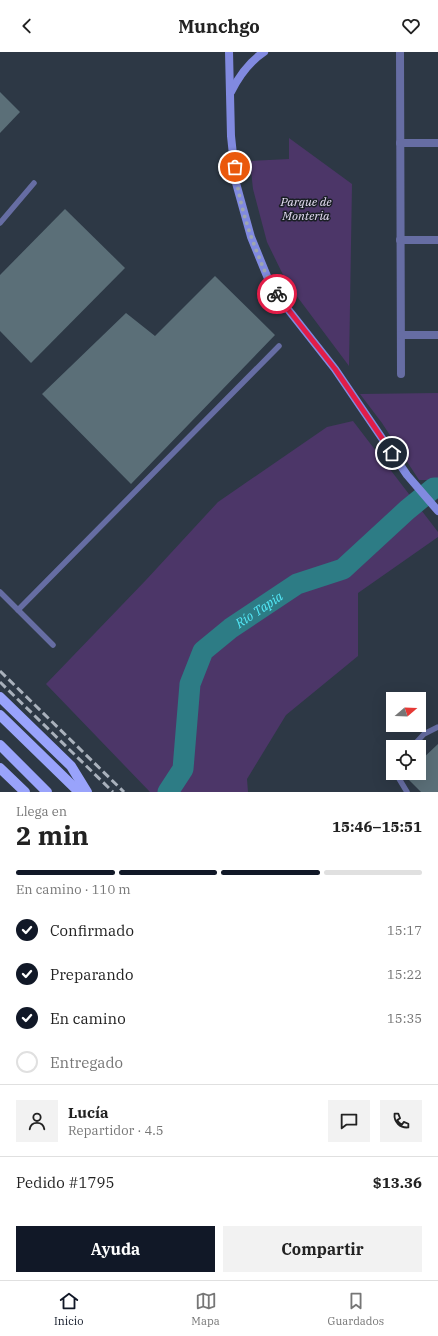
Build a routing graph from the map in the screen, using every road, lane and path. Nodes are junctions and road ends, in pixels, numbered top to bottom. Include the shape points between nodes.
1 (229, 52) edge
2 (264, 52) edge
3 (400, 52) edge
4 (230, 93) junction
5 (400, 143) junction
6 (438, 143) edge
7 (34, 183) dead end
8 (0, 223) edge
9 (400, 240) junction
10 (438, 240) edge
11 (401, 335) junction
12 (438, 335) edge
13 (279, 346) dead end
14 (401, 374) dead end
15 (438, 511) edge
16 (0, 592) edge
17 (18, 610) junction
18 (53, 645) dead end
19 (0, 697) edge
20 (0, 715) edge
21 (438, 726) edge
22 (418, 740) edge
23 (0, 746) edge
24 (0, 768) edge
25 (400, 780) edge
26 (25, 792) edge
27 (47, 792) edge
28 (79, 792) edge
29 (87, 792) edge
30 (407, 792) edge

1 - 4 main road
2 - 4 main road via 243,71
3 - 5 street
4 - 15 main road via 236,183 251,237 269,281 335,369 407,475
5 - 6 street
5 - 9 street
7 - 8 lane
9 - 10 street
9 - 11 street
11 - 12 street
11 - 14 street
13 - 17 lane
16 - 17 lane
17 - 18 lane
19 - 29 main road via 72,766
20 - 28 main road
21 - 22 lane
23 - 27 main road
24 - 26 main road
25 - 30 lane

